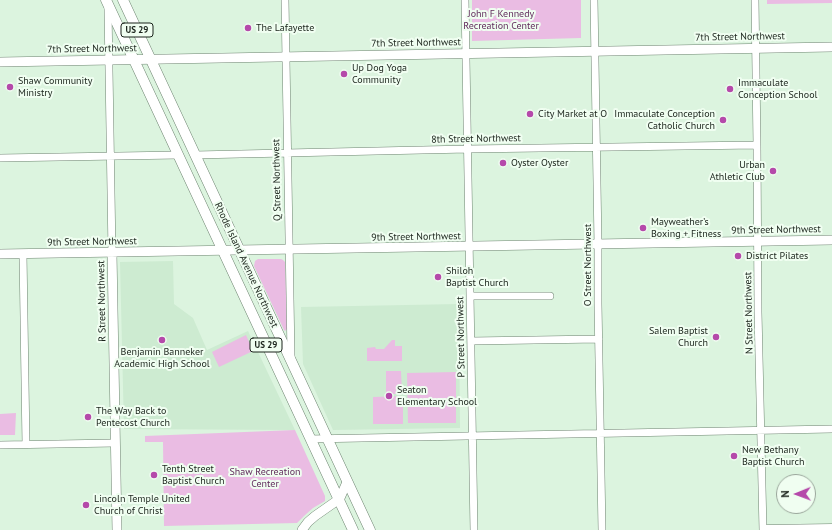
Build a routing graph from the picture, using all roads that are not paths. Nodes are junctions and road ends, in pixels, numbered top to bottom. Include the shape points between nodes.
1 (123, 0) edge
2 (285, 0) edge
3 (466, 0) edge
4 (594, 0) edge
5 (755, 0) edge
6 (107, 2) edge
7 (832, 47) edge
8 (756, 48) junction
9 (595, 51) junction
10 (466, 53) junction
11 (286, 56) junction
12 (133, 59) junction
13 (151, 59) junction
14 (109, 60) junction
15 (0, 62) edge
16 (757, 145) junction
17 (597, 148) junction
18 (468, 149) junction
19 (287, 153) junction
20 (178, 155) junction
21 (195, 155) junction
22 (110, 156) junction
23 (0, 158) edge
24 (832, 240) edge
25 (758, 241) junction
26 (598, 244) junction
27 (470, 247) junction
28 (289, 249) junction
29 (222, 250) junction
30 (239, 250) junction
31 (112, 253) junction
32 (0, 254) edge
33 (23, 254) junction
34 (470, 296) junction
35 (550, 296) dead end
36 (599, 339) junction
37 (471, 341) junction
38 (291, 361) junction
39 (832, 429) edge
40 (761, 431) junction
41 (601, 434) junction
42 (472, 436) junction
43 (327, 438) junction
44 (310, 439) junction
45 (115, 443) junction
46 (0, 445) edge
47 (26, 445) junction
48 (348, 482) junction
49 (338, 499) junction
50 (832, 529) edge
51 (117, 530) edge
52 (302, 530) edge
53 (353, 530) edge
54 (370, 530) edge
55 (474, 530) edge
56 (602, 530) edge
57 (764, 530) edge

1 - 13 highway, Rhode Island Avenue Northwest / US 29
2 - 11 street, Q Street Northwest
3 - 10 street, P Street Northwest
4 - 9 street, O Street Northwest
5 - 8 street, N Street Northwest
6 - 12 highway, Rhode Island Avenue Northwest
6 - 14 street, R Street Northwest
7 - 8 main road, 7th Street Northwest
8 - 9 main road, 7th Street Northwest
8 - 16 street, N Street Northwest
9 - 10 main road, 7th Street Northwest
9 - 17 street, O Street Northwest
10 - 11 main road, 7th Street Northwest
10 - 18 street, P Street Northwest
11 - 13 main road, 7th Street Northwest
11 - 19 street, Q Street Northwest
12 - 13 main road, 7th Street Northwest
12 - 14 main road, 7th Street Northwest
12 - 20 highway, Rhode Island Avenue Northwest / US 29
13 - 21 highway, Rhode Island Avenue Northwest / US 29
14 - 15 main road, 7th Street Northwest
14 - 22 street, R Street Northwest
16 - 17 street, 8th Street Northwest
16 - 25 street, N Street Northwest
17 - 18 street, 8th Street Northwest
17 - 26 street, O Street Northwest
18 - 19 street, 8th Street Northwest
18 - 27 street, P Street Northwest
19 - 21 street, 8th Street Northwest
19 - 28 street, Q Street Northwest
20 - 22 street
20 - 29 highway, Rhode Island Avenue Northwest / US 29
21 - 30 highway, Rhode Island Avenue Northwest / US 29
22 - 23 street
22 - 31 street, R Street Northwest
24 - 25 main road, 9th Street Northwest
25 - 26 main road, 9th Street Northwest
25 - 40 street, N Street Northwest
26 - 27 main road, 9th Street Northwest
26 - 36 street, O Street Northwest
27 - 28 main road, 9th Street Northwest
27 - 34 street, P Street Northwest
28 - 30 main road, 9th Street Northwest
28 - 38 street, Q Street Northwest
29 - 30 main road, 9th Street Northwest
29 - 31 main road, 9th Street Northwest
29 - 44 highway, Rhode Island Avenue Northwest / US 29
30 - 38 highway, Rhode Island Avenue Northwest / US 29
31 - 33 main road, 9th Street Northwest
31 - 45 main road, R Street Northwest
32 - 33 main road, 9th Street Northwest
33 - 47 street
34 - 35 street
34 - 37 street, P Street Northwest
36 - 37 street
36 - 41 street, O Street Northwest
37 - 42 street, P Street Northwest
38 - 43 highway, Rhode Island Avenue Northwest / US 29
39 - 40 street
40 - 41 street
40 - 57 street, N Street Northwest
41 - 42 street
41 - 56 street, O Street Northwest
42 - 43 street
42 - 55 street, P Street Northwest
43 - 44 street
43 - 48 highway, Rhode Island Avenue Northwest / US 29
44 - 49 highway, Rhode Island Avenue Northwest / US 29
45 - 47 street
45 - 51 main road, R Street Northwest
46 - 47 street
48 - 49 main road
48 - 54 highway, Rhode Island Avenue Northwest / US 29
49 - 52 main road via 315,516
49 - 53 highway, Rhode Island Avenue Northwest / US 29
50 - 57 highway

